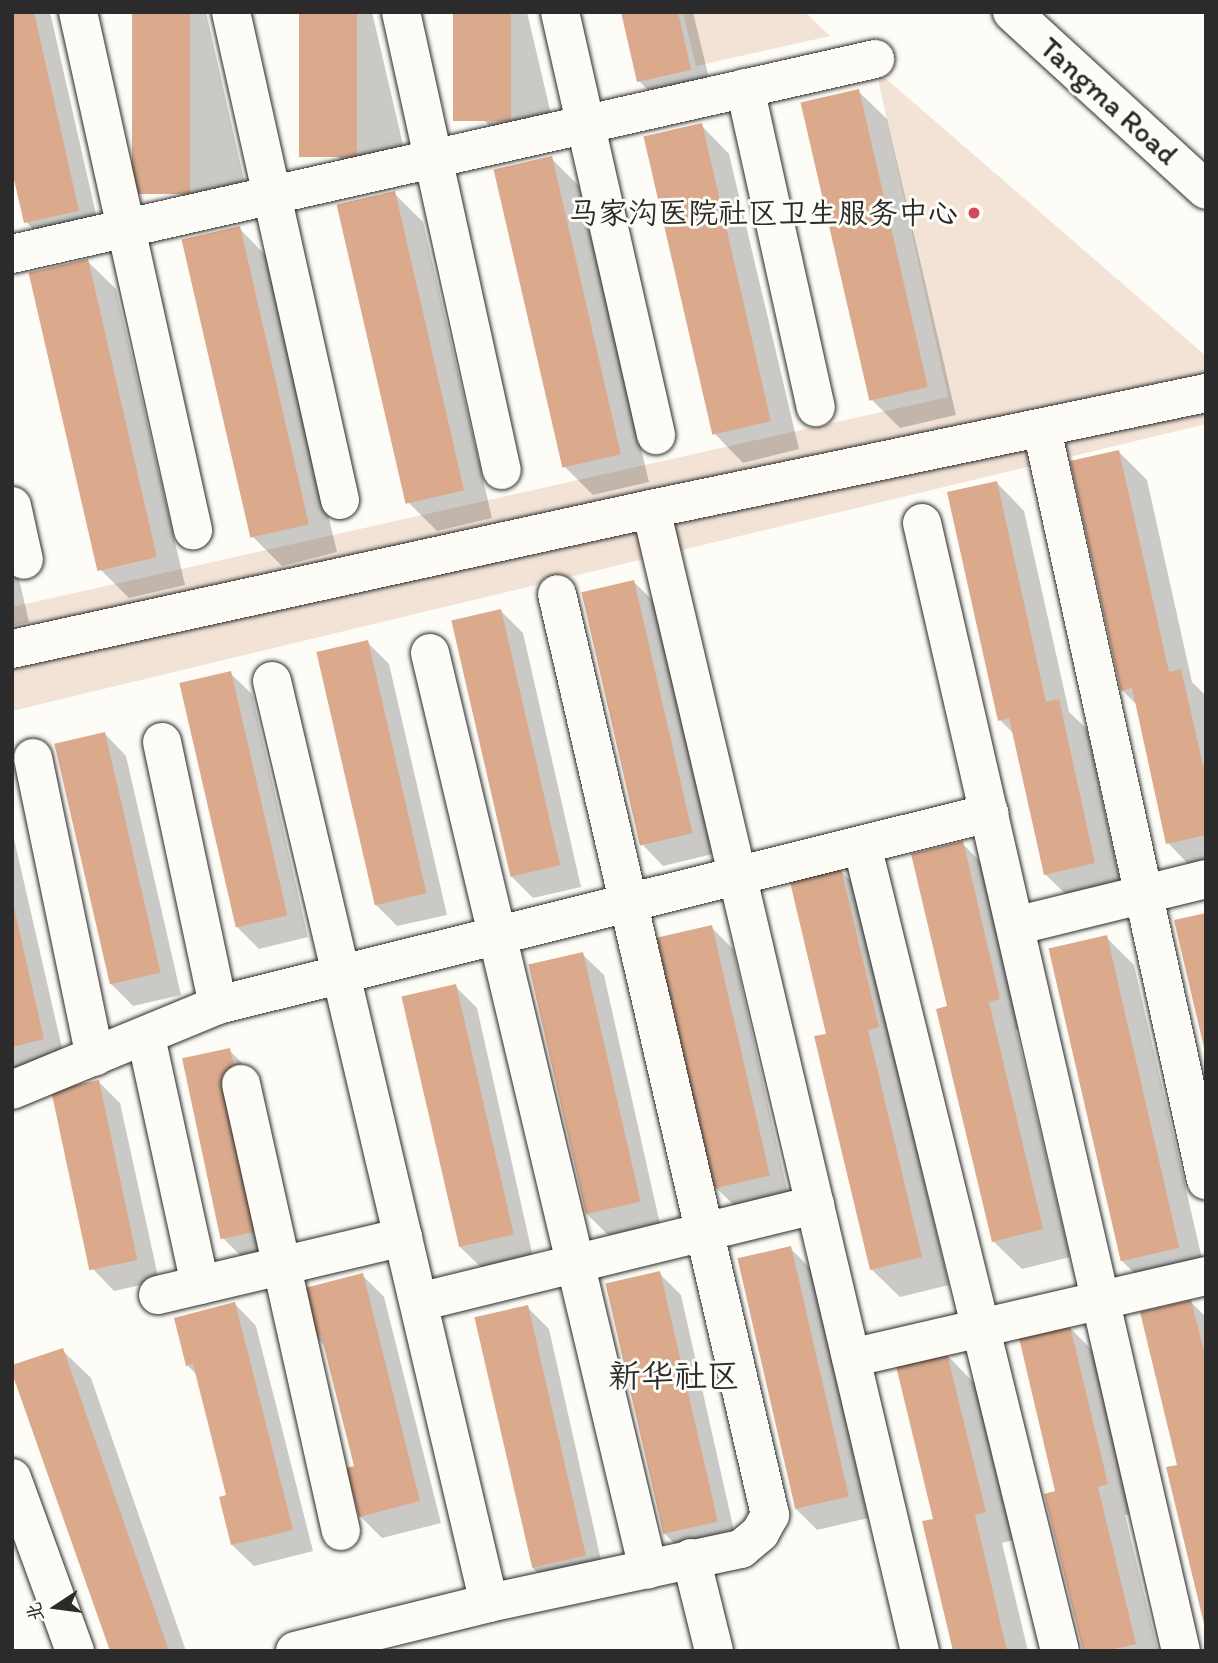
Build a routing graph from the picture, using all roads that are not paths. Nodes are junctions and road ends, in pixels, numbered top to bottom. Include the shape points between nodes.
1 (78, 12) edge
2 (232, 12) edge
3 (401, 12) edge
4 (560, 12) edge
5 (1012, 12) edge
6 (874, 59) dead end
7 (744, 88) junction
8 (585, 124) junction
9 (433, 158) junction
10 (1206, 190) edge
11 (272, 195) junction
12 (126, 228) junction
13 (12, 254) edge
14 (1206, 393) edge
15 (816, 407) dead end
16 (1042, 429) junction
17 (656, 435) dead end
18 (502, 470) dead end
19 (340, 500) dead end
20 (12, 506) edge
21 (651, 509) junction
22 (922, 523) dead end
23 (193, 530) dead end
24 (24, 560) dead end
25 (557, 594) dead end
26 (12, 649) edge
27 (430, 653) dead end
28 (272, 681) dead end
29 (163, 742) dead end
30 (33, 758) dead end
31 (989, 813) junction
32 (863, 845) junction
33 (737, 876) junction
34 (1206, 879) edge
35 (1143, 893) junction
36 (629, 903) junction
37 (1015, 926) junction
38 (497, 936) junction
39 (341, 975) junction
40 (218, 1005) junction
41 (146, 1037) junction
42 (95, 1057) junction
43 (241, 1084) dead end
44 (12, 1090) edge
45 (1206, 1180) edge
46 (815, 1205) junction
47 (705, 1232) junction
48 (403, 1237) junction
49 (576, 1264) junction
50 (283, 1265) junction
51 (1206, 1276) edge
52 (200, 1285) junction
53 (158, 1295) dead end
54 (1101, 1300) junction
55 (418, 1302) junction
56 (981, 1328) junction
57 (851, 1358) junction
58 (12, 1478) edge
59 (341, 1531) dead end
60 (691, 1558) junction
61 (648, 1569) junction
62 (489, 1603) junction
63 (75, 1651) edge
64 (295, 1651) edge
65 (714, 1651) edge
66 (920, 1651) edge
67 (1060, 1651) edge
68 (1181, 1651) edge

1 - 12 street
2 - 11 street
3 - 9 street
4 - 8 street
5 - 10 street, Tangma Road
6 - 7 street
7 - 8 street
7 - 15 street
8 - 9 street
8 - 17 street
9 - 11 street
9 - 18 street
11 - 12 street
11 - 19 street
12 - 13 street
12 - 23 street
14 - 16 street
16 - 21 street
16 - 35 street
20 - 24 street
21 - 26 street
21 - 33 street
22 - 31 street
25 - 36 street
27 - 38 street
28 - 39 street
29 - 40 street
30 - 42 street
31 - 32 street
31 - 37 street
32 - 33 street
32 - 56 street
33 - 36 street
33 - 46 street
34 - 35 street
35 - 37 street
35 - 45 street
36 - 38 street
36 - 47 street
37 - 54 street
38 - 39 street
38 - 49 street
39 - 40 street
39 - 48 street
40 - 41 street
41 - 42 street
41 - 52 street
42 - 44 street
43 - 50 street
46 - 47 street
46 - 57 street
47 - 49 street
47 - 60 street via 770,1515 760,1533 741,1549
48 - 50 street
48 - 55 street
49 - 55 street
49 - 61 street
50 - 52 street
50 - 59 street
51 - 54 street
52 - 53 street
54 - 56 street
54 - 68 street
55 - 62 street
56 - 57 street
56 - 67 street
57 - 66 street
58 - 63 street
60 - 61 street
60 - 65 street
61 - 62 street
62 - 64 street

